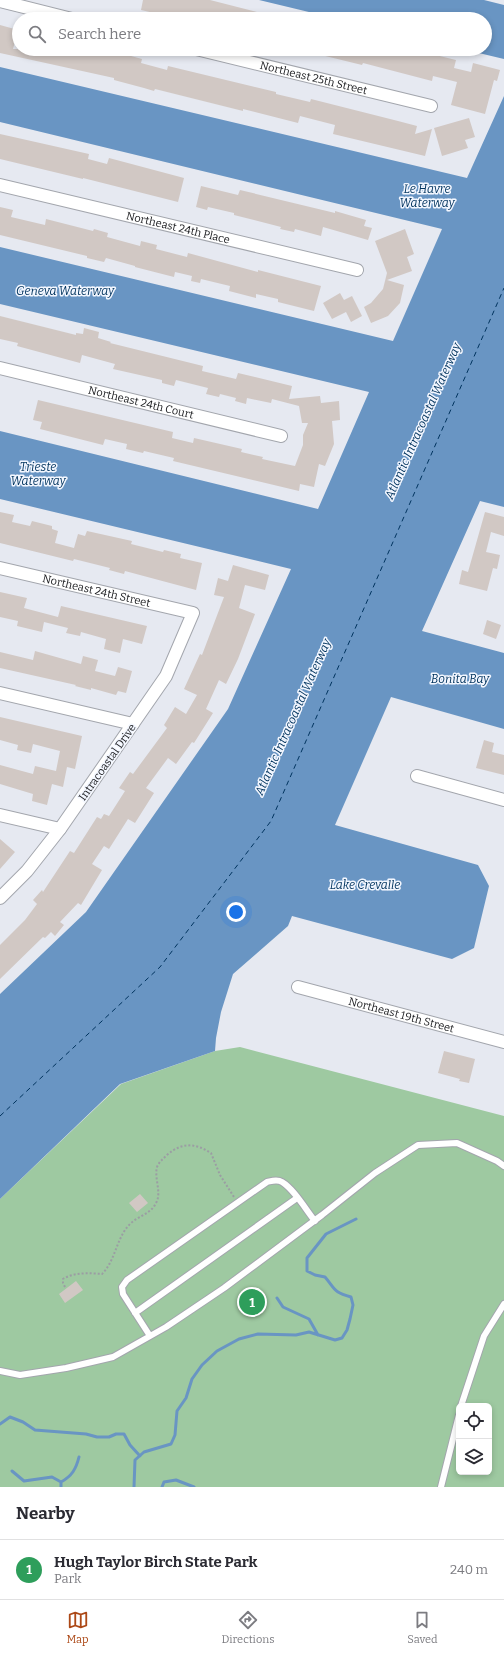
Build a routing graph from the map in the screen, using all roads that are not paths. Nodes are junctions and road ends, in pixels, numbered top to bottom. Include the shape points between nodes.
1 (0, 1) edge
2 (44, 12) edge
3 (225, 56) edge
4 (431, 106) dead end
5 (0, 185) edge
6 (357, 270) dead end
7 (0, 368) edge
8 (281, 436) dead end
9 (0, 568) edge
10 (193, 613) joint
11 (0, 693) edge
12 (133, 724) junction
13 (417, 776) dead end
14 (504, 800) edge
15 (0, 815) edge
16 (60, 829) junction
17 (0, 898) edge
18 (298, 987) dead end
19 (504, 1042) edge
20 (504, 1166) edge
21 (296, 1198) junction
22 (315, 1221) junction
23 (504, 1304) edge
24 (135, 1313) junction
25 (150, 1336) junction
26 (0, 1371) edge
27 (463, 1403) edge
28 (456, 1427) edge
29 (441, 1487) edge

1 - 2 street
3 - 4 street, Northeast 25th Street
5 - 6 street, Northeast 24th Place
7 - 8 street, Northeast 24th Court
9 - 10 street, Northeast 24th Street
10 - 12 street, Intracoastal Drive via 166,676
11 - 12 street
12 - 16 street, Intracoastal Drive
13 - 14 street
15 - 16 street
16 - 17 street, Intracoastal Drive via 27,871
18 - 19 street, Northeast 19th Street
20 - 22 lane via 457,1143 418,1145 375,1172
21 - 22 lane
21 - 24 lane
21 - 24 lane via 282,1182 267,1182 127,1280 122,1287 123,1294
22 - 25 lane via 224,1288
23 - 27 lane via 484,1336
24 - 25 lane
25 - 26 lane via 113,1357 66,1368 20,1375
28 - 29 lane

